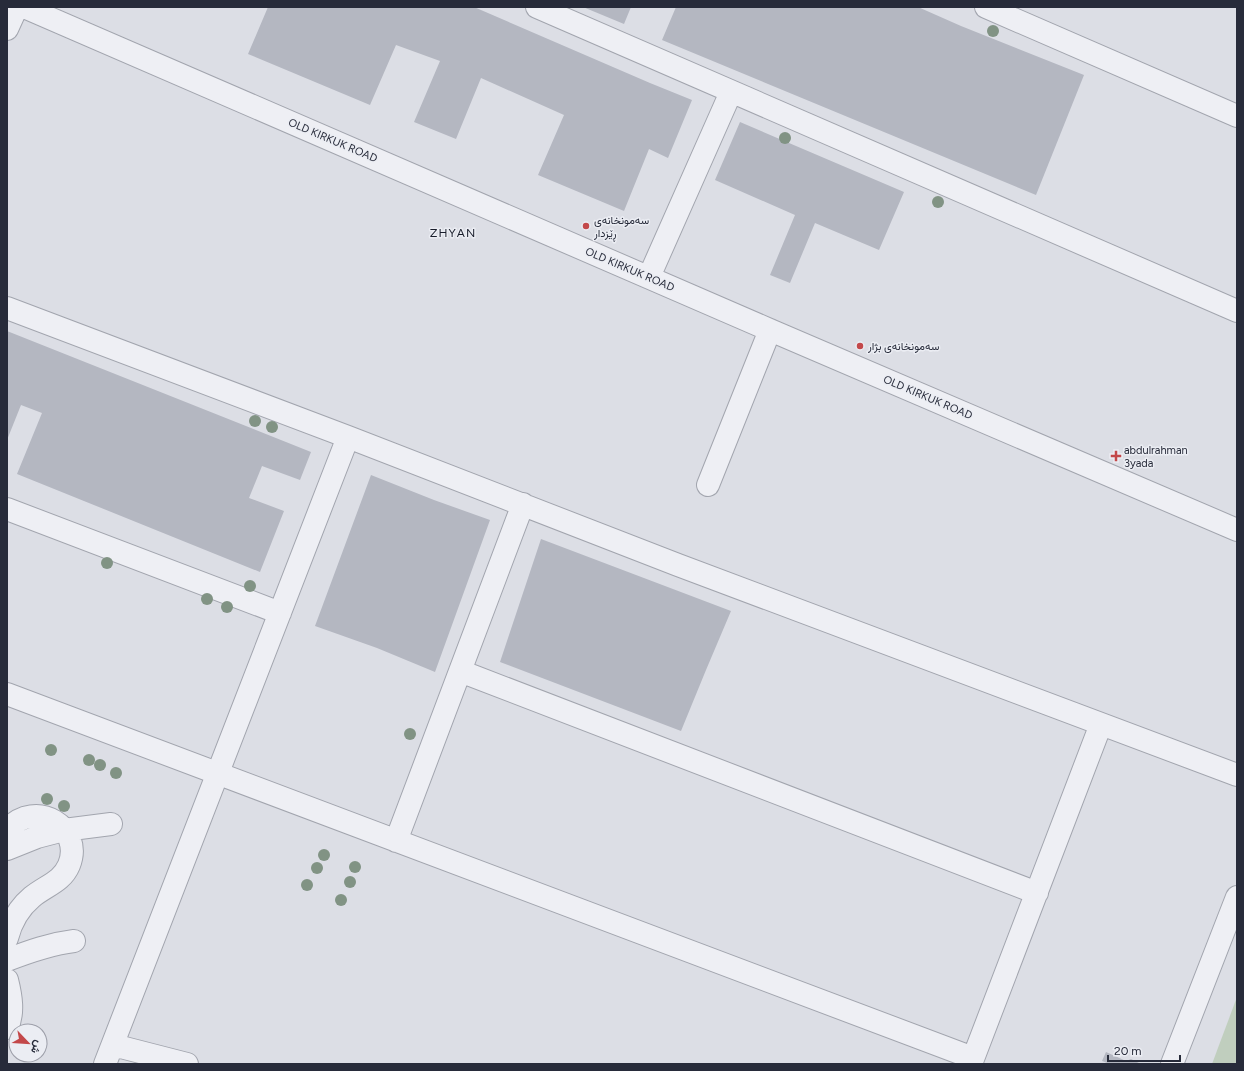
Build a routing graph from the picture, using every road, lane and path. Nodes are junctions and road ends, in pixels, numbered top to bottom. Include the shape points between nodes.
1 (17, 7) edge
2 (24, 7) edge
3 (537, 7) edge
4 (986, 7) edge
5 (7, 29) edge
6 (731, 92) junction
7 (1237, 116) edge
8 (649, 277) junction
9 (7, 308) edge
10 (1237, 311) edge
11 (770, 330) junction
12 (348, 437) junction
13 (708, 485) dead end
14 (523, 504) junction
15 (7, 509) edge
16 (1237, 530) edge
17 (280, 612) junction
18 (460, 671) junction
19 (7, 694) edge
20 (1101, 724) junction
21 (217, 774) junction
22 (1237, 775) edge
23 (111, 824) dead end
24 (7, 830) edge
25 (64, 830) junction
26 (396, 841) junction
27 (7, 849) edge
28 (1037, 893) junction
29 (1237, 897) edge
30 (7, 938) edge
31 (74, 941) dead end
32 (7, 960) edge
33 (7, 980) edge
34 (7, 1028) edge
35 (109, 1054) edge
36 (972, 1061) edge
37 (188, 1064) edge
38 (1172, 1064) edge

1 - 5 street
2 - 8 street, OLD KIRKUK ROAD
3 - 6 street
4 - 7 street
6 - 8 street
6 - 10 street
8 - 11 street, OLD KIRKUK ROAD
9 - 12 street
11 - 13 street
11 - 16 street, OLD KIRKUK ROAD
12 - 14 street
12 - 17 street
14 - 18 street
14 - 20 street
15 - 17 street
17 - 21 street
18 - 26 street
18 - 28 street
19 - 21 street
20 - 22 street
20 - 28 street
21 - 26 street
21 - 35 street
23 - 25 street
24 - 25 street via 21,818 31,815 45,816
25 - 27 street
25 - 30 street via 71,843 72,854 68,866 62,876 32,897 19,911
26 - 36 street
28 - 36 street
29 - 38 street
31 - 32 street via 33,949
33 - 34 street via 11,1002
35 - 37 street

